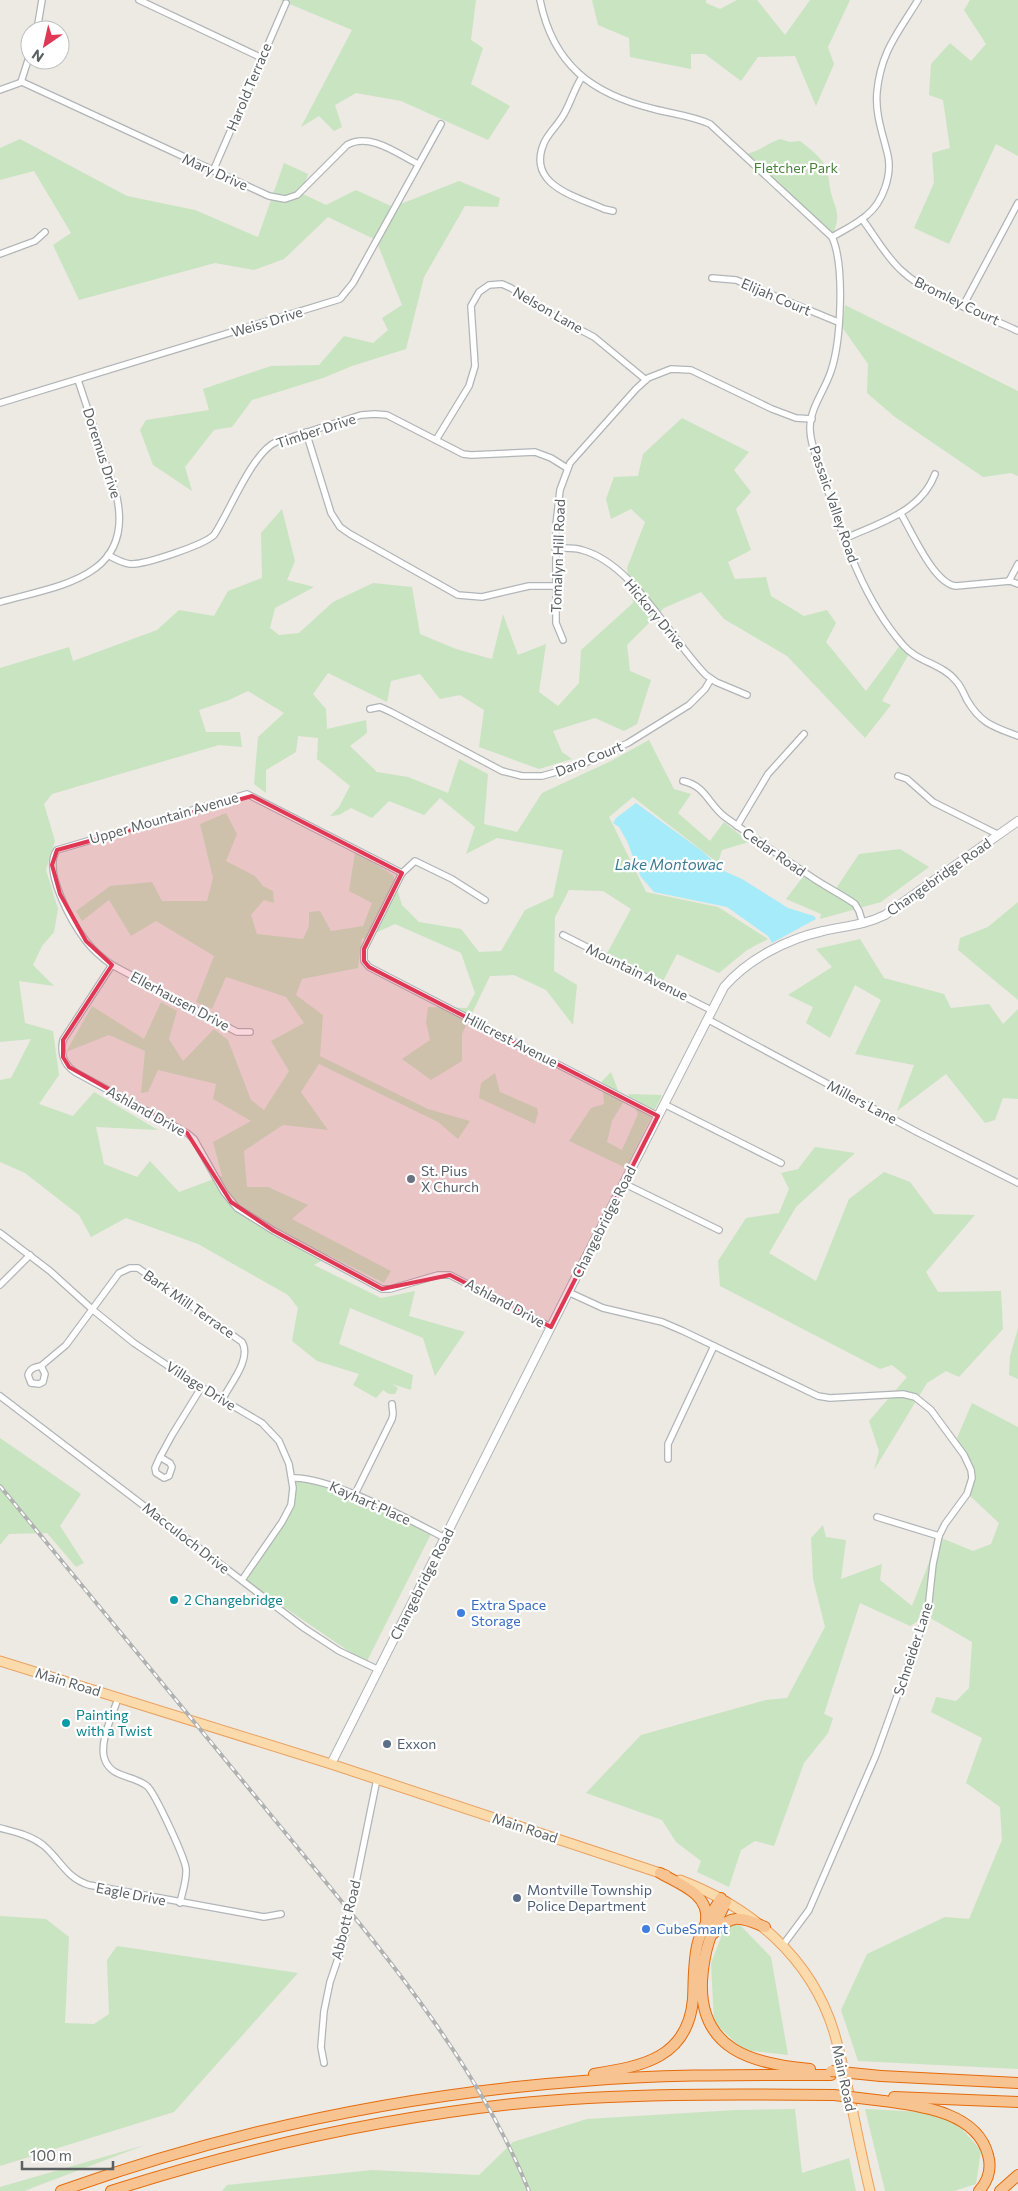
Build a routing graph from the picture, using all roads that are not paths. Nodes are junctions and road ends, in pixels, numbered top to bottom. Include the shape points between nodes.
1 (42, 0) edge
2 (139, 0) edge
3 (540, 0) edge
4 (918, 0) edge
5 (286, 4) dead end
6 (39, 20) edge
7 (262, 58) junction
8 (25, 70) edge
9 (582, 77) junction
10 (21, 82) junction
11 (0, 90) edge
12 (441, 124) dead end
13 (418, 164) junction
14 (213, 172) junction
15 (1018, 203) edge
16 (613, 211) dead end
17 (862, 219) junction
18 (45, 232) dead end
19 (832, 237) junction
20 (0, 254) edge
21 (712, 278) dead end
22 (963, 306) junction
23 (838, 322) junction
24 (1018, 331) edge
25 (78, 380) junction
26 (646, 380) junction
27 (0, 404) edge
28 (812, 419) junction
29 (306, 432) junction
30 (436, 440) junction
31 (567, 468) junction
32 (935, 474) dead end
33 (901, 514) junction
34 (846, 538) junction
35 (555, 548) junction
36 (108, 556) junction
37 (1018, 564) edge
38 (1009, 581) junction
39 (1018, 584) edge
40 (554, 586) junction
41 (0, 602) edge
42 (564, 640) dead end
43 (711, 679) junction
44 (747, 695) dead end
45 (370, 709) dead end
46 (804, 734) dead end
47 (1018, 736) edge
48 (898, 776) dead end
49 (683, 781) dead end
50 (1018, 821) edge
51 (737, 826) junction
52 (999, 835) junction
53 (402, 873) junction
54 (485, 900) dead end
55 (863, 924) junction
56 (563, 935) dead end
57 (112, 965) junction
58 (711, 1010) junction
59 (707, 1020) junction
60 (250, 1032) dead end
61 (664, 1104) junction
62 (658, 1116) junction
63 (781, 1163) dead end
64 (623, 1183) junction
65 (1018, 1183) edge
66 (719, 1230) dead end
67 (0, 1233) edge
68 (30, 1255) junction
69 (0, 1285) edge
70 (568, 1292) junction
71 (93, 1310) junction
72 (551, 1327) junction
73 (714, 1346) junction
74 (42, 1366) dead end
75 (201, 1388) junction
76 (0, 1396) edge
77 (222, 1400) junction
78 (392, 1404) dead end
79 (160, 1457) dead end
80 (668, 1459) dead end
81 (292, 1478) junction
82 (354, 1496) junction
83 (877, 1517) dead end
84 (939, 1536) junction
85 (445, 1538) junction
86 (242, 1580) junction
87 (0, 1661) edge
88 (379, 1670) junction
89 (118, 1698) junction
90 (331, 1764) junction
91 (377, 1779) junction
92 (0, 1828) edge
93 (660, 1873) junction
94 (724, 1900) junction
95 (180, 1903) junction
96 (281, 1914) dead end
97 (704, 1926) junction
98 (765, 1927) junction
99 (707, 1944) junction
100 (783, 1945) junction
101 (324, 2062) dead end
102 (831, 2073) junction
103 (1018, 2083) edge
104 (513, 2088) junction
105 (884, 2099) junction
106 (1018, 2102) edge
107 (1018, 2175) edge
108 (61, 2191) edge
109 (111, 2191) edge
110 (870, 2191) edge
111 (978, 2191) edge
112 (1000, 2191) edge

1 - 6 street
2 - 7 street
3 - 9 street, Passaic Valley Road via 551,38 564,59
4 - 17 street via 900,25 884,57 877,103 888,156 888,173 876,204
5 - 7 street, Harold Terrace
7 - 14 street, Harold Terrace
8 - 10 street
9 - 16 street via 564,113 544,142 540,166 554,185 604,210
9 - 19 street, Passaic Valley Road via 629,103 710,124
10 - 11 street
10 - 14 street, Mary Drive
12 - 13 street, Weiss Drive
13 - 14 street, Mary Drive via 371,142 355,142 347,145 297,195 285,199 268,196
13 - 25 street, Weiss Drive via 353,283 340,299
15 - 22 street
17 - 19 street
17 - 22 street, Bromley Court via 908,276
18 - 20 street via 35,241
19 - 23 street, Passaic Valley Road via 840,265
21 - 23 street, Elijah Court via 736,280
22 - 24 street, Bromley Court
23 - 28 street, Passaic Valley Road via 834,364
25 - 27 street, Weiss Drive
25 - 36 street, Doremus Drive via 120,508 118,532
26 - 28 street, Tomalyn Hill Road via 663,371 687,369 772,409 796,418
26 - 30 street, Nelson Lane via 594,337 511,288 502,284 489,285 479,292 470,306 475,358 470,386
26 - 31 street, Tomalyn Hill Road
28 - 34 street, Passaic Valley Road via 813,445
29 - 30 street, Timber Drive via 361,415 379,414 395,418
29 - 36 street, Timber Drive via 272,444 263,452 224,521 208,541 134,564
29 - 40 street via 331,513 340,527 350,534 458,595 482,597 529,586
30 - 31 street, Timber Drive via 455,451 471,455 535,452
31 - 35 street, Tomalyn Hill Road via 557,507
32 - 33 street via 930,486
33 - 34 street
33 - 38 street via 944,582 956,586
34 - 47 street, Passaic Valley Road via 866,592 904,647 950,675 978,718
35 - 40 street, Tomalyn Hill Road
35 - 43 street, Hickory Drive via 581,549 604,560 632,582 697,666
36 - 41 street, Doremus Drive via 76,581
37 - 38 street
38 - 39 street
40 - 42 street, Tomalyn Hill Road via 556,623
43 - 44 street, Hickory Drive
43 - 45 street, Daro Court via 689,705 628,743 581,765 542,776 502,771 391,712 380,707
46 - 51 street via 768,774
48 - 52 street via 907,779 933,802
49 - 51 street, Cedar Road via 694,783 714,807
50 - 52 main road, Changebridge Road
51 - 55 street, Cedar Road via 852,902
52 - 55 main road, Changebridge Road via 900,907
53 - 54 street via 415,861
53 - 57 street, Upper Mountain Avenue via 247,794 57,850 52,865 70,916 86,941
53 - 62 street, Hillcrest Avenue via 364,949 363,957 369,967
55 - 58 main road, Changebridge Road via 813,933 752,962 732,978
56 - 58 street, Mountain Avenue
57 - 60 street, Ellerhausen Drive via 237,1032
57 - 72 street, Ashland Drive via 63,1040 64,1060 75,1072 194,1138 224,1192 237,1208 274,1232 382,1288 450,1275
58 - 59 main road, Changebridge Road
59 - 61 main road, Changebridge Road
59 - 65 street, Millers Lane
61 - 62 main road, Changebridge Road
61 - 63 street
62 - 64 main road, Changebridge Road
64 - 66 street
64 - 70 main road, Changebridge Road
67 - 68 street, Village Drive
68 - 69 street
68 - 71 street, Village Drive
70 - 72 main road, Changebridge Road
70 - 73 street, Schneider Lane via 603,1308 662,1322
71 - 74 street, Bark Mill Terrace via 61,1351
71 - 75 street, Village Drive
71 - 77 street, Bark Mill Terrace via 122,1271 134,1268 149,1275 235,1336 244,1346 245,1358
72 - 85 main road, Changebridge Road
73 - 80 street via 668,1444
73 - 84 street, Schneider Lane via 818,1396 903,1394 915,1397 931,1410 965,1456 972,1474 967,1494
75 - 77 street, Village Drive
75 - 79 street
76 - 86 street, Macculoch Drive
77 - 81 street, Village Drive via 262,1423 274,1434 288,1460
78 - 82 street via 392,1419
81 - 82 street, Kayhart Place via 310,1479
81 - 86 street, Village Drive via 290,1508
82 - 85 street, Kayhart Place
83 - 84 street
84 - 100 street, Schneider Lane via 928,1610 876,1755 809,1910
85 - 88 main road, Changebridge Road
86 - 88 street, Macculoch Drive via 322,1640
87 - 89 main road, Main Road
88 - 90 main road, Changebridge Road
89 - 90 main road, Main Road
89 - 95 street via 105,1741 104,1757 114,1772 142,1783 152,1793 184,1862 186,1874
90 - 91 main road, Main Road
91 - 93 main road, Main Road
91 - 101 street, Abbott Road via 344,1941 324,2011 321,2048
92 - 95 street, Eagle Drive via 35,1840 52,1854 66,1873 81,1883
93 - 94 main road, Main Road
93 - 97 highway via 700,1897 706,1910
94 - 97 highway
94 - 98 main road, Main Road
94 - 99 highway
95 - 96 street, Eagle Drive via 264,1917
97 - 104 highway via 696,1949 690,2015 680,2036 665,2053 634,2067
98 - 99 highway via 733,1918 723,1923
98 - 100 main road, Main Road
99 - 102 highway via 702,1998 705,2014 718,2036 739,2052 765,2062
100 - 110 main road, Main Road via 813,1985 834,2031
102 - 103 highway, bridge
102 - 104 highway via 652,2077
104 - 108 highway via 408,2102 289,2125 171,2156
105 - 106 highway
105 - 109 highway, bridge via 834,2095 689,2096 515,2104 445,2112 284,2142
105 - 111 highway via 933,2110 959,2120 973,2131 984,2144 989,2159 987,2178
107 - 112 highway

